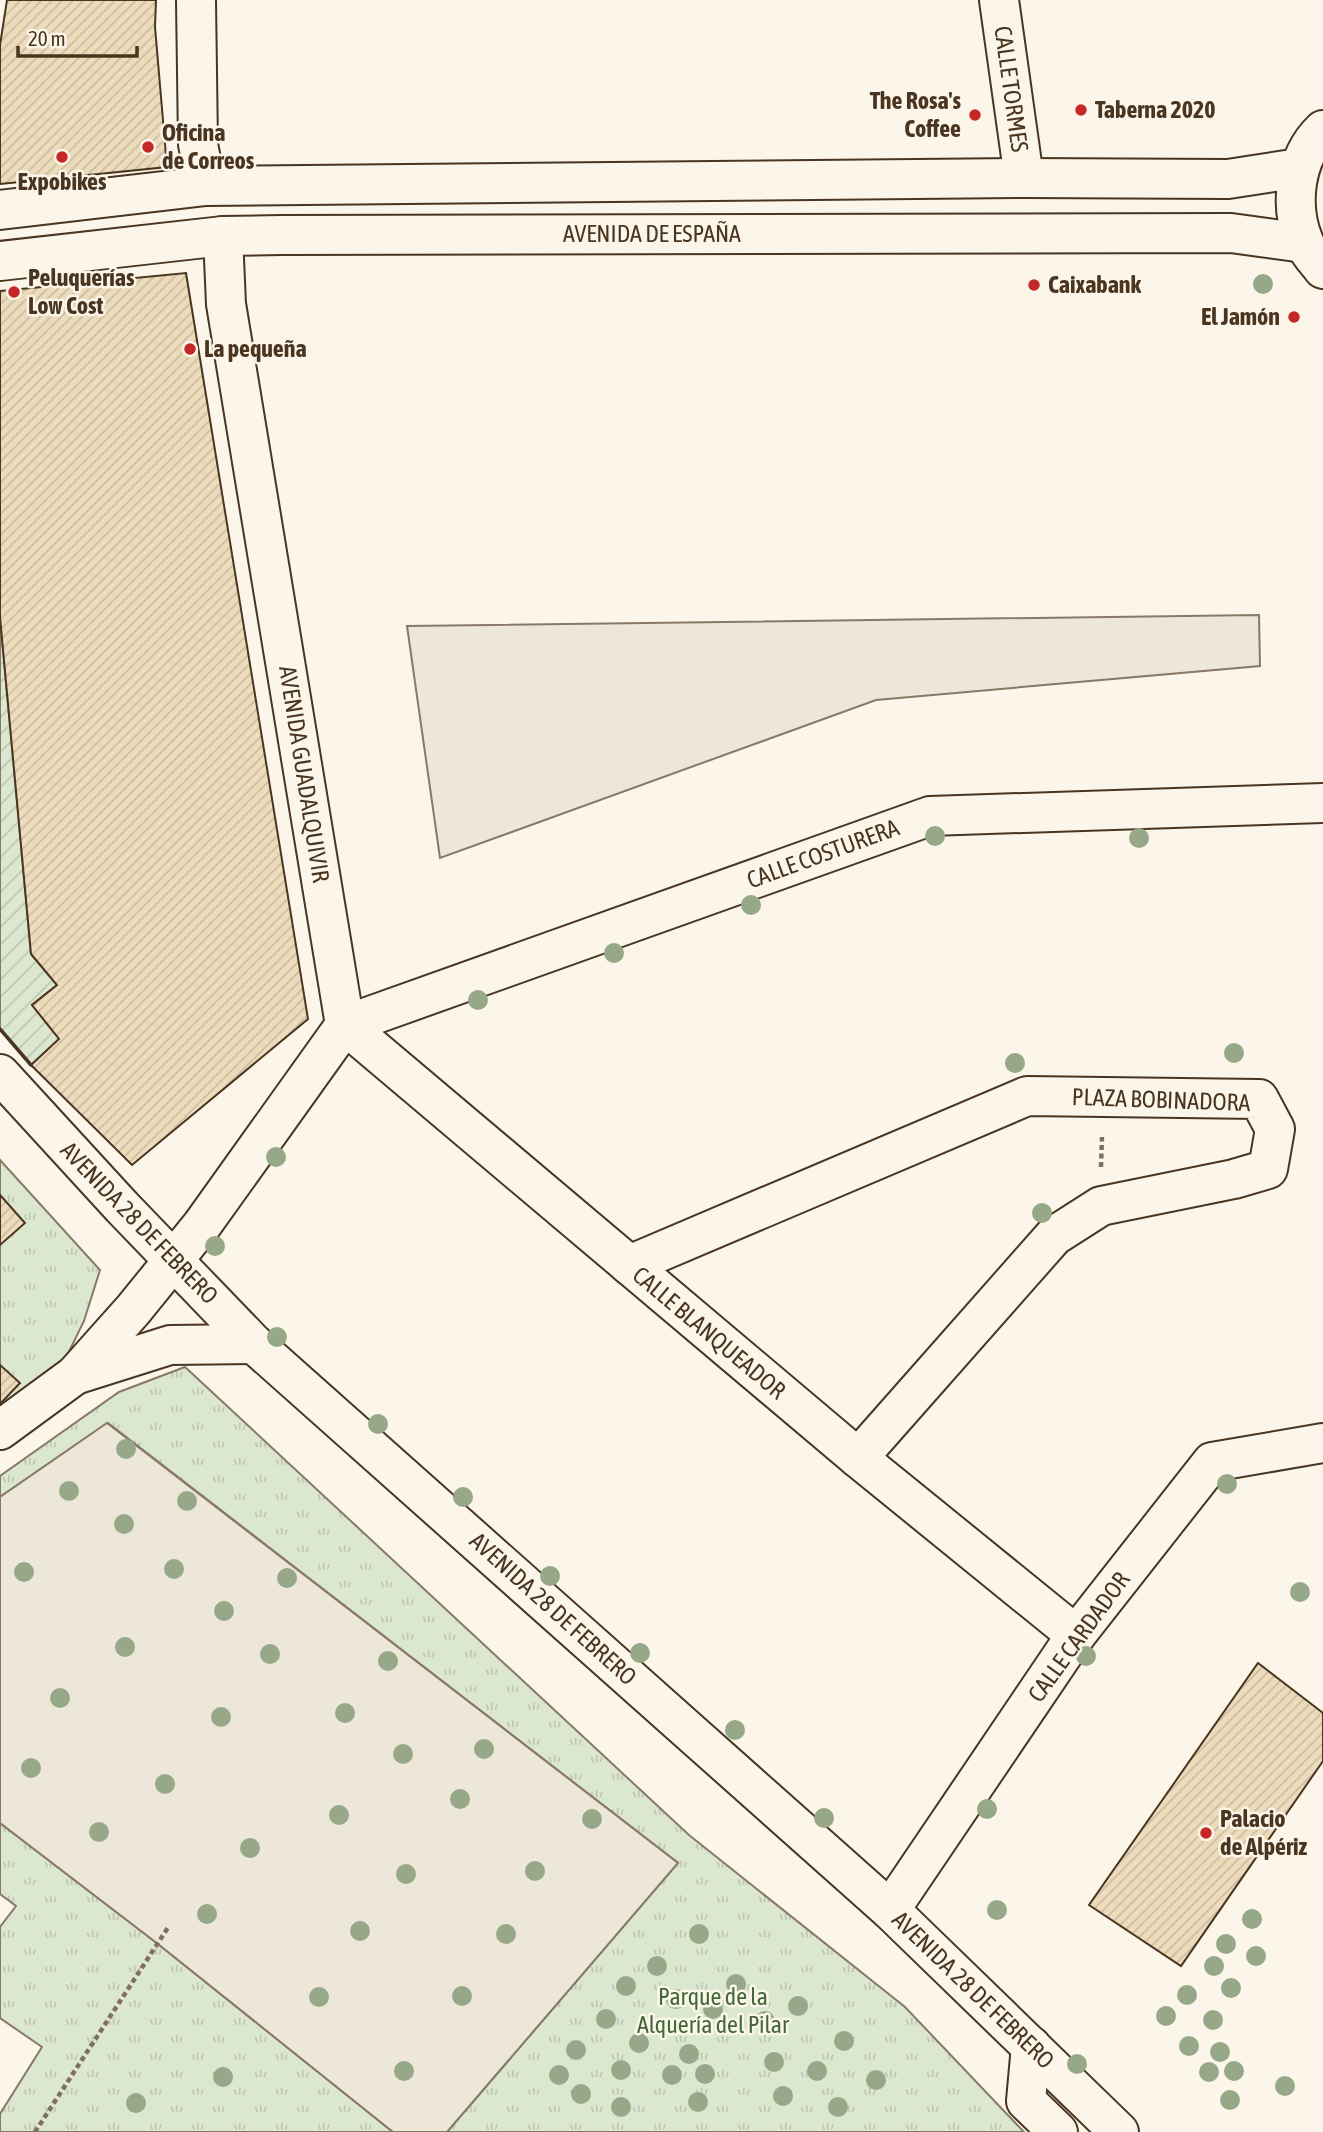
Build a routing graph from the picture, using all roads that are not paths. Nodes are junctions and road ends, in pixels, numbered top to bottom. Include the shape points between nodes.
1 (196, 0) edge
2 (999, 0) edge
3 (1323, 130) edge
4 (1299, 168) junction
5 (1024, 178) junction
6 (206, 186) junction
7 (0, 210) edge
8 (223, 236) junction
9 (1314, 256) edge
10 (0, 261) edge
11 (1323, 803) edge
12 (345, 1025) junction
13 (0, 1074) edge
14 (174, 1259) junction
15 (629, 1265) junction
16 (254, 1343) junction
17 (75, 1375) junction
18 (0, 1430) edge
19 (1323, 1443) edge
20 (858, 1458) junction
21 (1076, 1635) junction
22 (890, 1910) junction
23 (1031, 2046) junction
24 (1058, 2132) edge
25 (1119, 2132) edge

1 - 6 street via 198,144
2 - 5 street, CALLE TORMES
3 - 4 street
4 - 5 street via 1228,179
4 - 9 street via 1295,206
5 - 6 street
6 - 7 street
8 - 9 street, AVENIDA DE ESPAÑA via 1231,233
8 - 10 street, AVENIDA DE ESPAÑA
8 - 12 street, AVENIDA GUADALQUIVIR via 228,318
11 - 12 street, CALLE COSTURERA via 930,816
12 - 14 street
12 - 15 street, CALLE BLANQUEADOR
13 - 14 street, AVENIDA 28 DE FEBRERO
14 - 16 street, AVENIDA 28 DE FEBRERO
14 - 17 street
15 - 20 street, CALLE BLANQUEADOR
15 - 20 street, PLAZA BOBINADORA via 1027,1096 1259,1099 1275,1129 1268,1169 1101,1206 1054,1236
16 - 17 street via 170,1345
16 - 22 street, AVENIDA 28 DE FEBRERO
17 - 18 street
19 - 21 street, CALLE CARDADOR via 1212,1462
20 - 21 street, CALLE BLANQUEADOR
21 - 22 street, CALLE CARDADOR
22 - 23 street, AVENIDA 28 DE FEBRERO
23 - 24 street via 1026,2101
23 - 25 street, AVENIDA 28 DE FEBRERO

